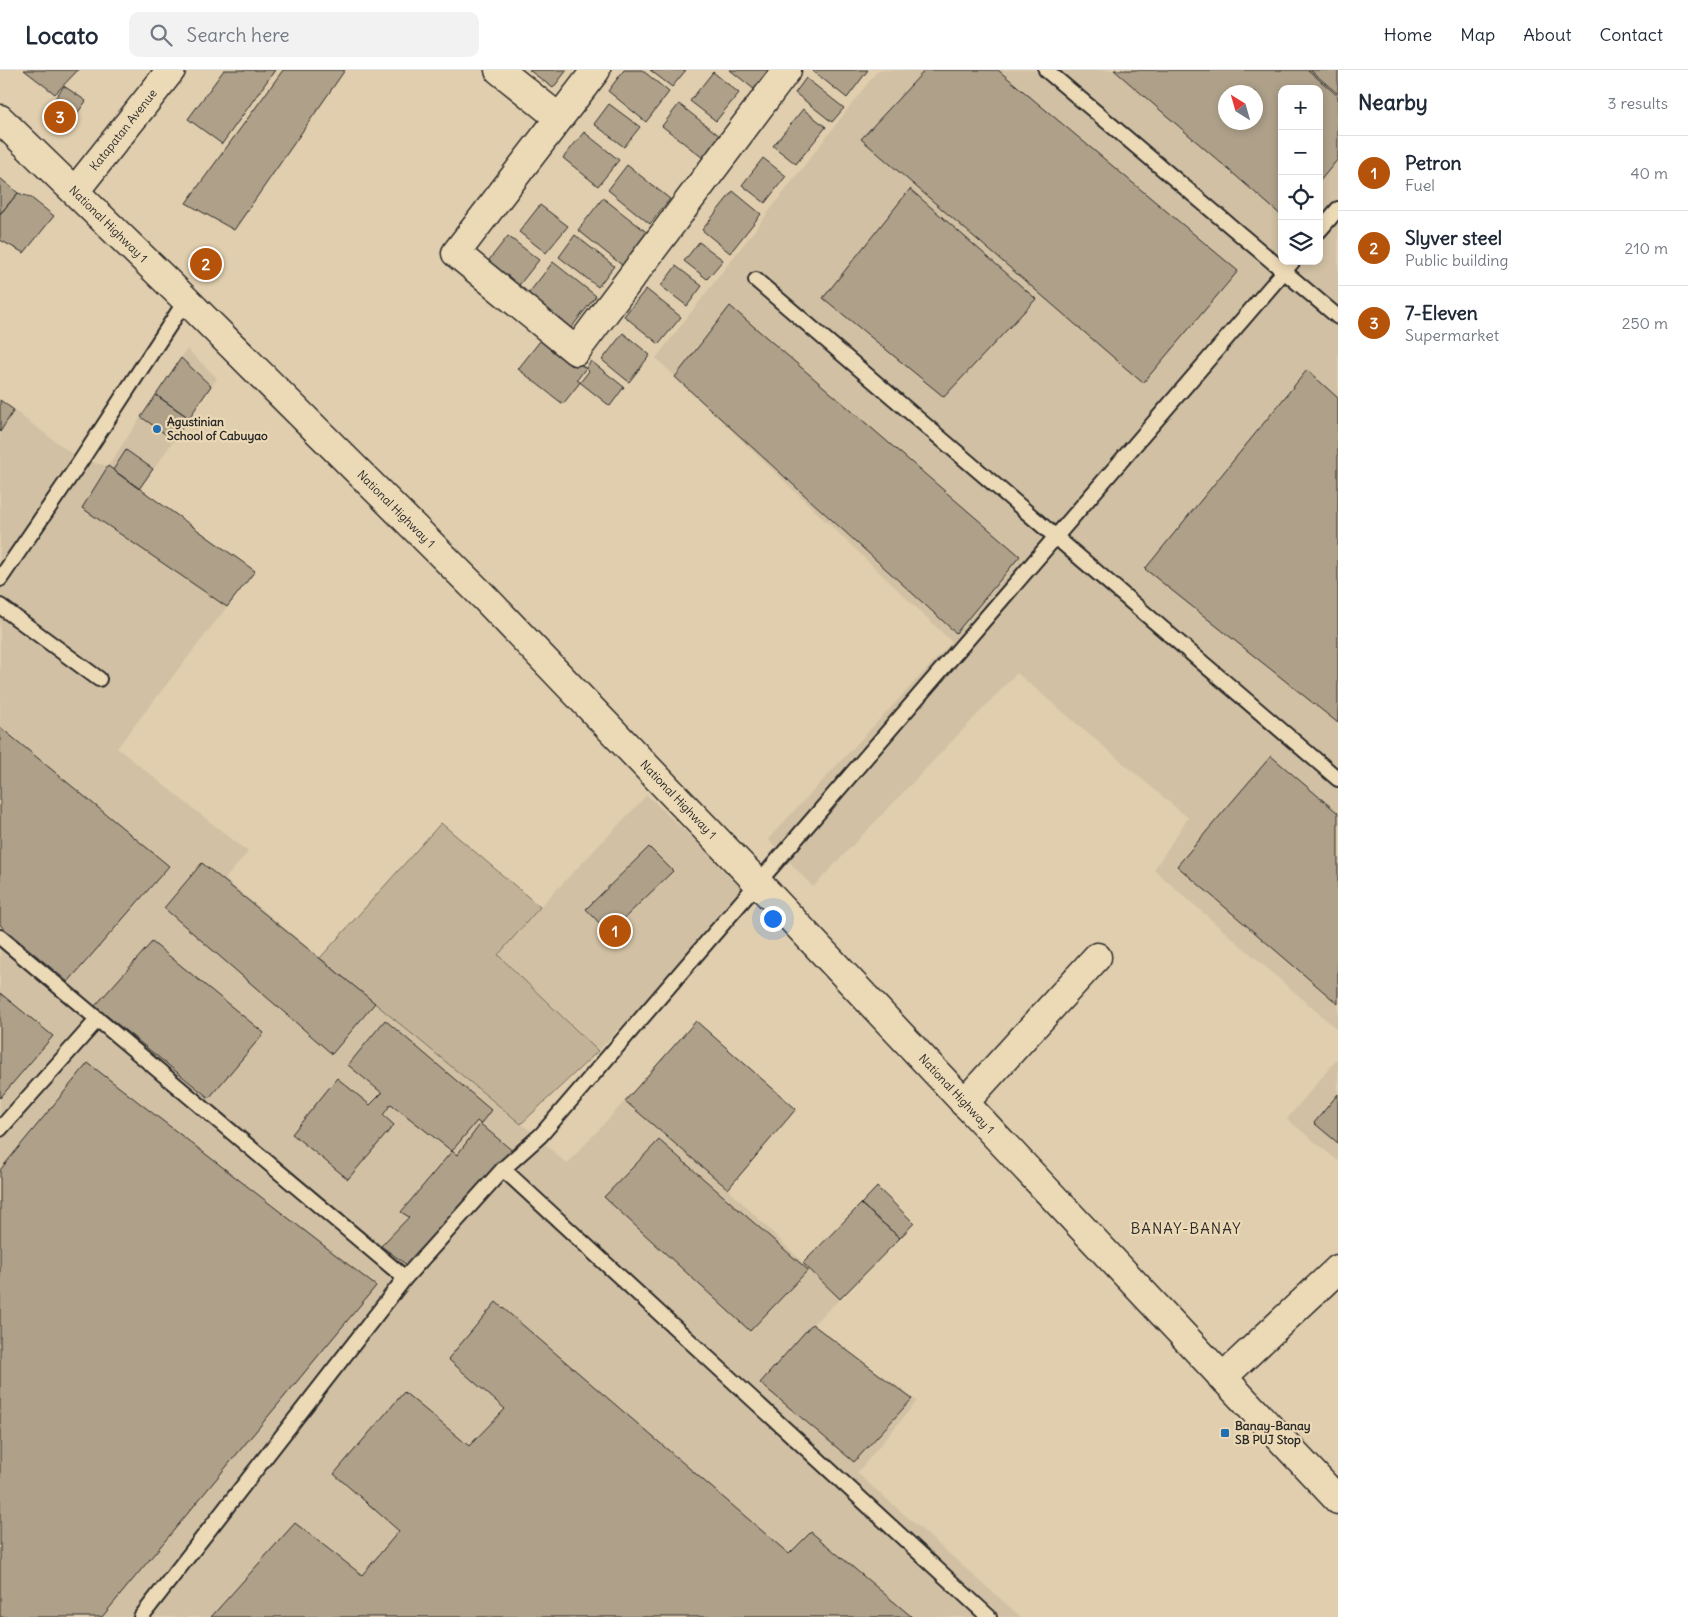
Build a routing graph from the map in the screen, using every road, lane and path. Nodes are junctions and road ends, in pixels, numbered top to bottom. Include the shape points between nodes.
1 (171, 70) edge
2 (499, 70) edge
3 (596, 70) edge
4 (787, 70) edge
5 (1046, 70) edge
6 (559, 118) junction
7 (0, 119) edge
8 (75, 191) junction
9 (1338, 209) edge
10 (1323, 226) edge
11 (1289, 266) edge
12 (756, 280) dead end
13 (186, 300) junction
14 (1338, 317) edge
15 (1057, 538) junction
16 (0, 579) edge
17 (0, 606) edge
18 (100, 679) dead end
19 (1338, 779) edge
20 (758, 884) junction
21 (0, 937) edge
22 (1097, 957) dead end
23 (98, 1020) junction
24 (964, 1103) junction
25 (0, 1129) edge
26 (504, 1169) junction
27 (1338, 1269) edge
28 (405, 1278) junction
29 (1222, 1378) junction
30 (1338, 1500) edge
31 (141, 1617) edge
32 (988, 1617) edge

1 - 8 main road, Katapatan Avenue
2 - 6 main road
3 - 6 main road
4 - 6 main road via 576,351 456,253
5 - 11 lane
7 - 8 main road, National Highway 1
8 - 13 main road, National Highway 1
9 - 10 lane
11 - 14 lane
11 - 15 lane
12 - 15 lane
13 - 16 lane
13 - 20 main road, National Highway 1 via 486,599
15 - 19 lane
15 - 20 lane
17 - 18 lane
20 - 24 main road, National Highway 1
20 - 26 lane via 541,1135
21 - 23 lane
22 - 24 main road
23 - 25 lane
23 - 28 lane
24 - 29 main road, National Highway 1
26 - 28 lane
26 - 32 lane
27 - 29 main road
28 - 31 lane
29 - 30 main road, National Highway 1

